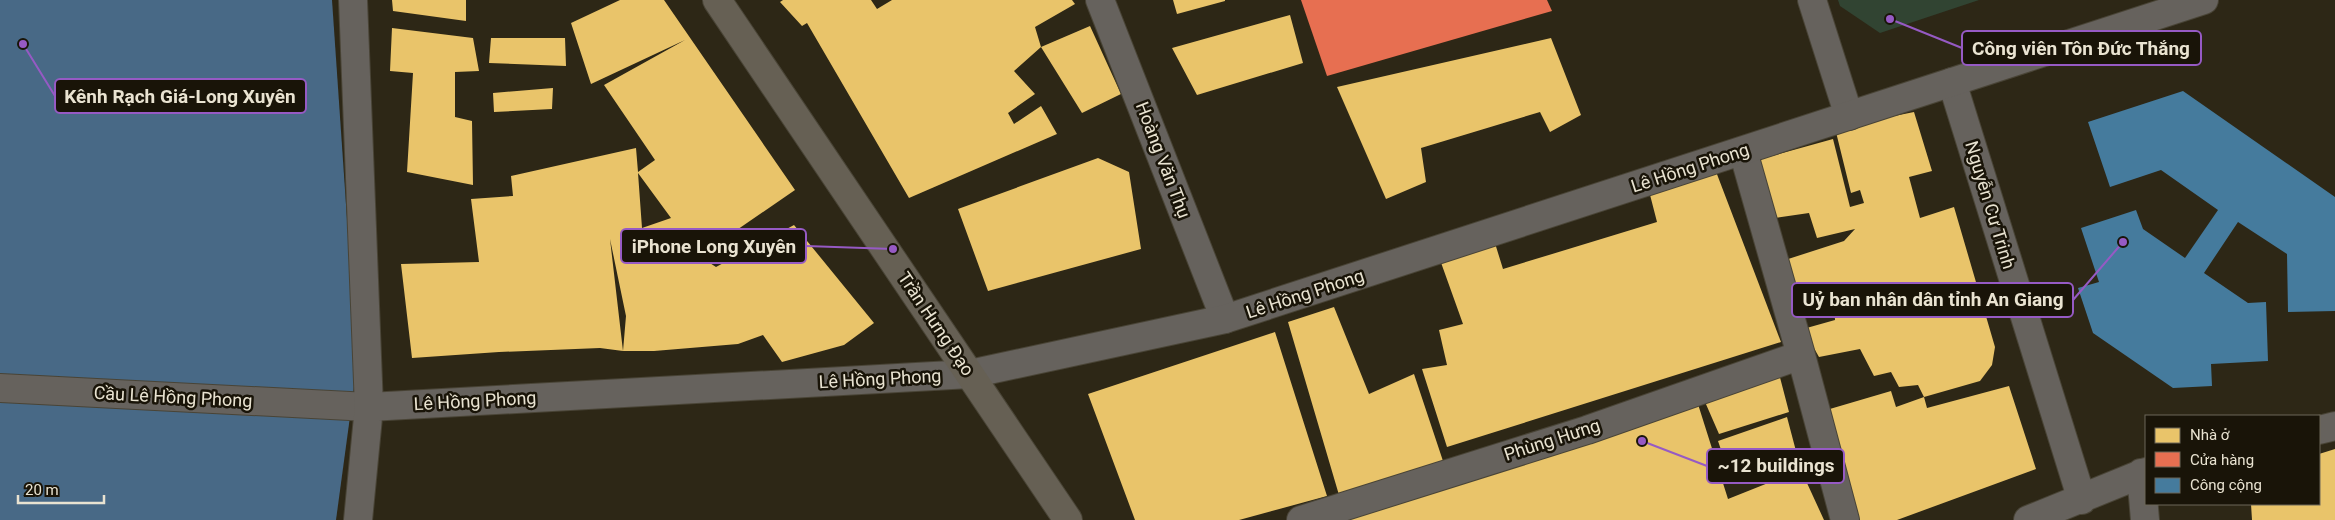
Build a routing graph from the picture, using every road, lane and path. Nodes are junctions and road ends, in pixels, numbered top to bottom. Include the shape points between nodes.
1 (353, 0) edge
2 (1100, 0) edge
3 (1812, 0) edge
4 (2204, 0) edge
5 (717, 1) edge
6 (1952, 82) junction
7 (1849, 116) junction
8 (1743, 151) junction
9 (1225, 319) junction
10 (1801, 355) junction
11 (970, 374) junction
12 (0, 388) edge
13 (357, 406) junction
14 (2335, 426) edge
15 (2320, 430) edge
16 (2144, 473) edge
17 (2082, 500) junction
18 (358, 520) edge
19 (1068, 520) edge
20 (1301, 520) edge
21 (1845, 520) edge
22 (2028, 520) edge
23 (2145, 520) edge

1 - 13 street
2 - 9 street, Hoàng Văn Thụ
3 - 7 street
4 - 6 street, Lê Hồng Phong
5 - 11 highway, Trần Hưng Đạo
6 - 7 street, Lê Hồng Phong
6 - 17 street, Nguyễn Cư Trinh
7 - 8 street, Lê Hồng Phong
8 - 9 street, Lê Hồng Phong
8 - 10 street
9 - 11 street, Lê Hồng Phong
10 - 20 street, Phùng Hưng via 1587,430
10 - 21 street
11 - 13 street, Lê Hồng Phong
11 - 19 highway, Trần Hưng Đạo
12 - 13 street, Cầu Lê Hồng Phong
13 - 18 street
14 - 15 street
16 - 17 street
16 - 23 street
17 - 22 street

